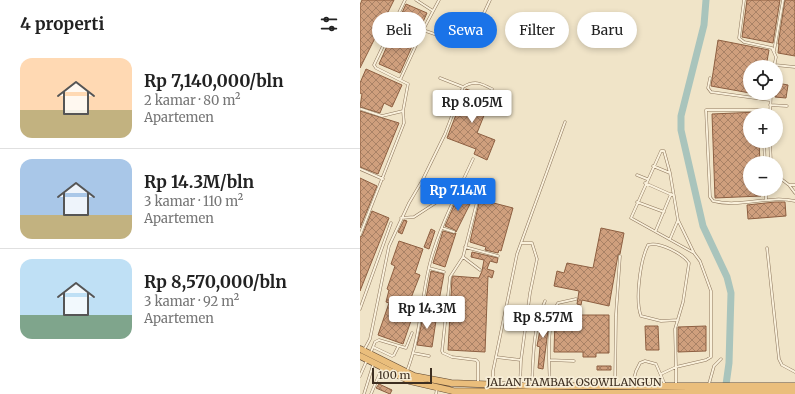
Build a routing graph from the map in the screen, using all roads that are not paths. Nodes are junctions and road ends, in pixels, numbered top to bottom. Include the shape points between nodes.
1 (405, 0) edge
2 (416, 0) edge
3 (439, 0) edge
4 (490, 0) edge
5 (744, 0) edge
6 (783, 0) edge
7 (433, 11) junction
8 (426, 24) edge
9 (426, 31) edge
10 (415, 48) edge
11 (774, 51) junction
12 (776, 60) edge
13 (783, 66) edge
14 (795, 67) edge
15 (440, 78) dead end
16 (710, 78) dead end
17 (400, 80) junction
18 (463, 87) junction
19 (492, 89) dead end
20 (743, 96) edge
21 (770, 100) edge
22 (770, 105) joint
23 (787, 106) dead end
24 (361, 109) dead end
25 (403, 110) junction
26 (743, 110) edge
27 (565, 122) dead end
28 (473, 160) dead end
29 (653, 166) junction
30 (360, 169) edge
31 (670, 172) junction
32 (637, 175) dead end
33 (383, 179) junction
34 (647, 179) junction
35 (783, 180) edge
36 (645, 183) junction
37 (789, 185) junction
38 (795, 185) edge
39 (459, 189) junction
40 (471, 193) dead end
41 (795, 193) edge
42 (672, 195) junction
43 (766, 196) edge
44 (478, 198) dead end
45 (766, 200) junction
46 (795, 201) edge
47 (437, 202) dead end
48 (637, 202) junction
49 (664, 212) junction
50 (401, 218) junction
51 (678, 220) junction
52 (391, 223) dead end
53 (442, 228) junction
54 (656, 230) junction
55 (454, 232) dead end
56 (360, 235) edge
57 (670, 239) junction
58 (521, 243) junction
59 (465, 247) junction
60 (766, 248) dead end
61 (694, 253) junction
62 (498, 256) dead end
63 (620, 256) dead end
64 (463, 257) junction
65 (429, 268) junction
66 (480, 270) dead end
67 (444, 272) dead end
68 (576, 299) dead end
69 (545, 301) dead end
70 (360, 309) edge
71 (421, 309) junction
72 (435, 311) dead end
73 (678, 320) junction
74 (412, 333) dead end
75 (373, 347) junction
76 (398, 347) junction
77 (413, 353) junction
78 (364, 354) edge
79 (429, 356) dead end
80 (496, 357) junction
81 (376, 358) junction
82 (721, 359) dead end
83 (521, 360) junction
84 (549, 360) junction
85 (574, 361) dead end
86 (373, 364) junction
87 (676, 367) junction
88 (382, 368) junction
89 (406, 372) junction
90 (795, 372) edge
91 (661, 374) junction
92 (360, 376) edge
93 (493, 385) junction
94 (520, 385) junction
95 (532, 386) junction
96 (550, 386) junction
97 (615, 386) junction
98 (654, 386) junction
99 (712, 387) junction
100 (676, 388) junction
101 (794, 388) edge
102 (632, 389) junction
103 (666, 389) junction
104 (477, 390) edge
105 (740, 390) edge
106 (437, 391) edge
107 (453, 392) edge
108 (526, 393) edge
109 (589, 393) edge
110 (654, 393) edge
111 (364, 394) edge
112 (371, 394) edge

1 - 17 lane via 374,65
2 - 7 lane
3 - 7 lane
4 - 9 lane via 471,42 460,43
5 - 11 lane via 739,38 744,42 766,46
6 - 11 lane
7 - 8 lane
10 - 17 lane
11 - 12 lane
13 - 14 lane
15 - 18 lane
16 - 20 lane via 708,88 711,92
17 - 25 lane via 408,86
18 - 19 lane via 477,82
18 - 50 lane via 445,134
21 - 22 lane
22 - 23 lane
24 - 25 lane via 382,116
25 - 33 lane via 404,127
26 - 45 lane via 706,111 712,200
27 - 58 lane
28 - 39 lane
29 - 31 lane
29 - 31 lane via 659,152 664,151
29 - 34 lane
30 - 33 lane
31 - 42 lane
32 - 34 lane
33 - 56 lane
34 - 36 lane
35 - 37 lane
36 - 42 lane
36 - 48 lane
37 - 38 lane
37 - 41 lane
39 - 40 lane
39 - 53 lane
42 - 49 lane
42 - 51 lane
43 - 45 lane
44 - 59 lane
45 - 46 lane
47 - 50 lane via 414,217
48 - 49 lane
48 - 54 lane via 631,218
49 - 54 lane
50 - 78 lane via 389,246 370,339
51 - 57 lane
51 - 61 lane
52 - 70 lane
53 - 55 lane
53 - 65 lane
54 - 57 lane
57 - 61 lane
58 - 80 lane via 506,302
58 - 83 lane via 532,242 537,259
59 - 62 lane
59 - 64 lane
60 - 90 lane via 779,359 782,365
61 - 87 lane via 700,261 711,290 712,355 706,360
63 - 97 lane
64 - 66 lane
64 - 104 lane via 450,277 442,351 452,357 478,362
65 - 67 lane
65 - 71 lane
68 - 84 lane via 558,303 555,308
69 - 95 lane via 533,346
71 - 72 lane
71 - 77 lane
73 - 73 lane via 661,321 641,316 638,309 643,264 648,245 664,247 685,258 689,263
73 - 87 lane via 675,329
74 - 76 lane via 407,348
75 - 76 lane via 379,340
75 - 76 lane via 392,356
75 - 78 lane
77 - 79 lane
77 - 89 lane
78 - 81 highway
78 - 86 highway, JALAN TAMBAK OSOWILANGUN
78 - 92 lane
80 - 83 lane
80 - 93 lane
81 - 86 lane
81 - 89 highway
82 - 99 lane via 714,366
83 - 94 lane
84 - 85 lane
84 - 96 lane
86 - 88 highway, JALAN TAMBAK OSOWILANGUN
86 - 111 lane
87 - 91 lane
87 - 100 lane
88 - 106 highway, JALAN TAMBAK OSOWILANGUN
88 - 112 lane
89 - 104 highway
91 - 102 lane via 656,364 644,361 640,363
91 - 103 lane
93 - 94 highway
93 - 104 highway
94 - 95 highway
95 - 96 highway
96 - 97 highway
97 - 102 highway
98 - 102 highway
98 - 103 highway
98 - 110 lane
99 - 100 highway, JALAN TAMBAK OSOWILANGUN
99 - 105 highway, JALAN TAMBAK OSOWILANGUN
100 - 103 highway, JALAN TAMBAK OSOWILANGUN
101 - 105 highway, JALAN TAMBAK OSOWILANGUN
102 - 109 highway, JALAN TAMBAK OSOWILANGUN
102 - 110 highway, JALAN TAMBAK OSOWILANGUN
103 - 110 highway, JALAN TAMBAK OSOWILANGUN
104 - 107 highway, JALAN TAMBAK OSOWILANGUN
104 - 108 highway, JALAN TAMBAK OSOWILANGUN
106 - 107 highway, JALAN TAMBAK OSOWILANGUN
108 - 109 highway, JALAN TAMBAK OSOWILANGUN

